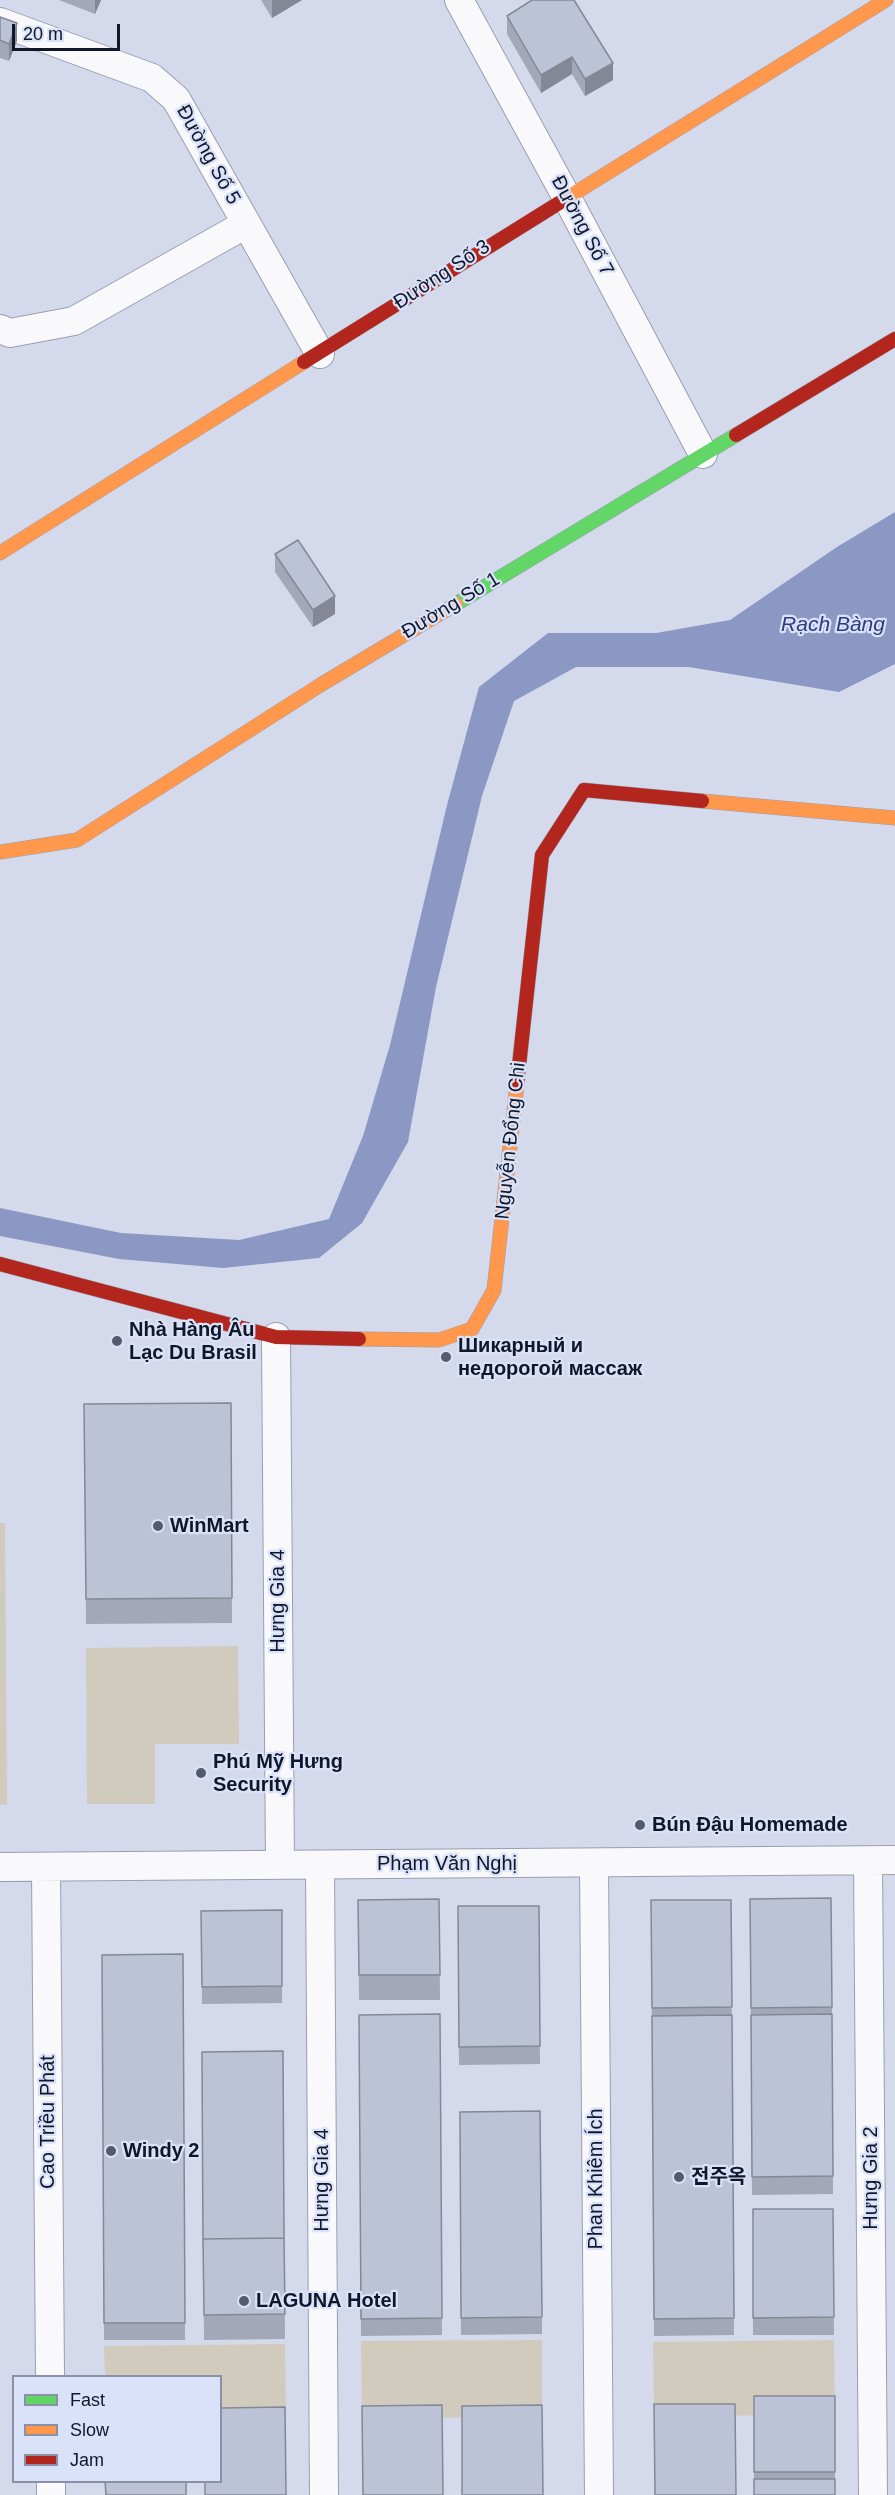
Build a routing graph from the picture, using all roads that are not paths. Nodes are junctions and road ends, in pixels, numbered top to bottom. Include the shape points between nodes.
1 (459, 0) edge
2 (886, 0) edge
3 (0, 22) edge
4 (566, 196) junction
5 (246, 224) junction
6 (0, 329) edge
7 (895, 339) edge
8 (320, 354) junction
9 (703, 454) junction
10 (0, 553) edge
11 (895, 819) edge
12 (0, 852) edge
13 (0, 1264) edge
14 (276, 1337) junction
15 (882, 1860) edge
16 (594, 1863) junction
17 (280, 1865) junction
18 (320, 1865) junction
19 (0, 1867) edge
20 (46, 1867) junction
21 (50, 2375) edge
22 (324, 2495) edge
23 (599, 2495) edge
24 (873, 2495) edge

1 - 4 street, Đường Số 7
2 - 4 street, Đường Số 3
3 - 5 street, Đường Số 5 via 152,78 176,99
4 - 8 street, Đường Số 3
4 - 9 street, Đường Số 7
5 - 6 street, Đường Số 5 via 74,321 10,333
5 - 8 street, Đường Số 5
7 - 9 street, Đường Số 1
8 - 10 street, Đường Số 3
9 - 12 street, Đường Số 1 via 322,684 77,840
11 - 14 street, Nguyễn Đổng Chi via 584,790 542,855 494,1290 472,1329 439,1340
13 - 14 street, Nguyễn Đổng Chi
14 - 17 street, Hưng Gia 4
15 - 16 street, Phạm Văn Nghị
15 - 24 street, Hưng Gia 2
16 - 18 street, Phạm Văn Nghị
16 - 23 street, Phan Khiêm Ích
17 - 18 street, Phạm Văn Nghị
17 - 20 street, Phạm Văn Nghị
18 - 22 street, Hưng Gia 4
19 - 20 street, Phạm Văn Nghị
20 - 21 street, Cao Triều Phát

